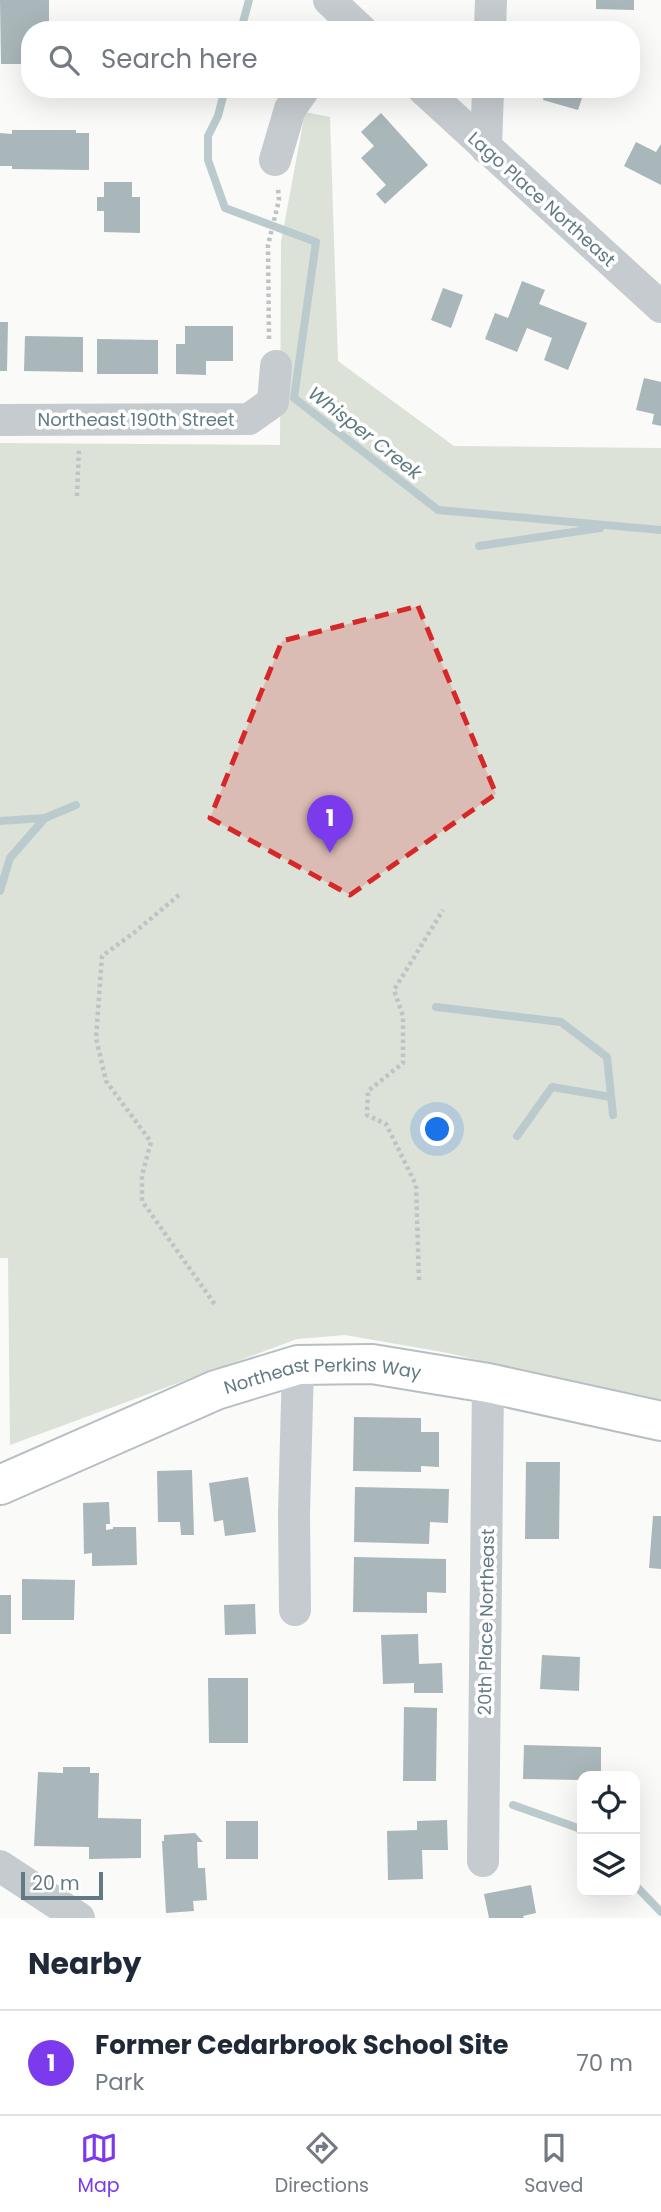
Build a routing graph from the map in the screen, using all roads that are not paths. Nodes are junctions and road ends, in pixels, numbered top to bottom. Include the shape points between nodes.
1 (329, 0) edge
2 (491, 0) edge
3 (348, 21) edge
4 (490, 21) edge
5 (298, 98) edge
6 (433, 98) edge
7 (488, 98) edge
8 (486, 148) junction
9 (275, 160) dead end
10 (661, 307) edge
11 (276, 366) road end
12 (0, 420) edge
13 (298, 1366) junction
14 (488, 1383) junction
15 (661, 1421) edge
16 (0, 1485) edge
17 (295, 1610) dead end
18 (483, 1861) dead end
19 (0, 1867) edge
20 (79, 1918) edge

1 - 3 street
2 - 4 street
5 - 9 street
6 - 8 street, Lago Place Northeast
7 - 8 street
8 - 10 street, Lago Place Northeast
11 - 12 street, Northeast 190th Street via 273,402 249,419
13 - 14 main road, Northeast Perkins Way via 372,1364
13 - 16 main road, Northeast Perkins Way via 216,1390
13 - 17 street
14 - 15 main road, Northeast Perkins Way
14 - 18 street, 20th Place Northeast
19 - 20 street

